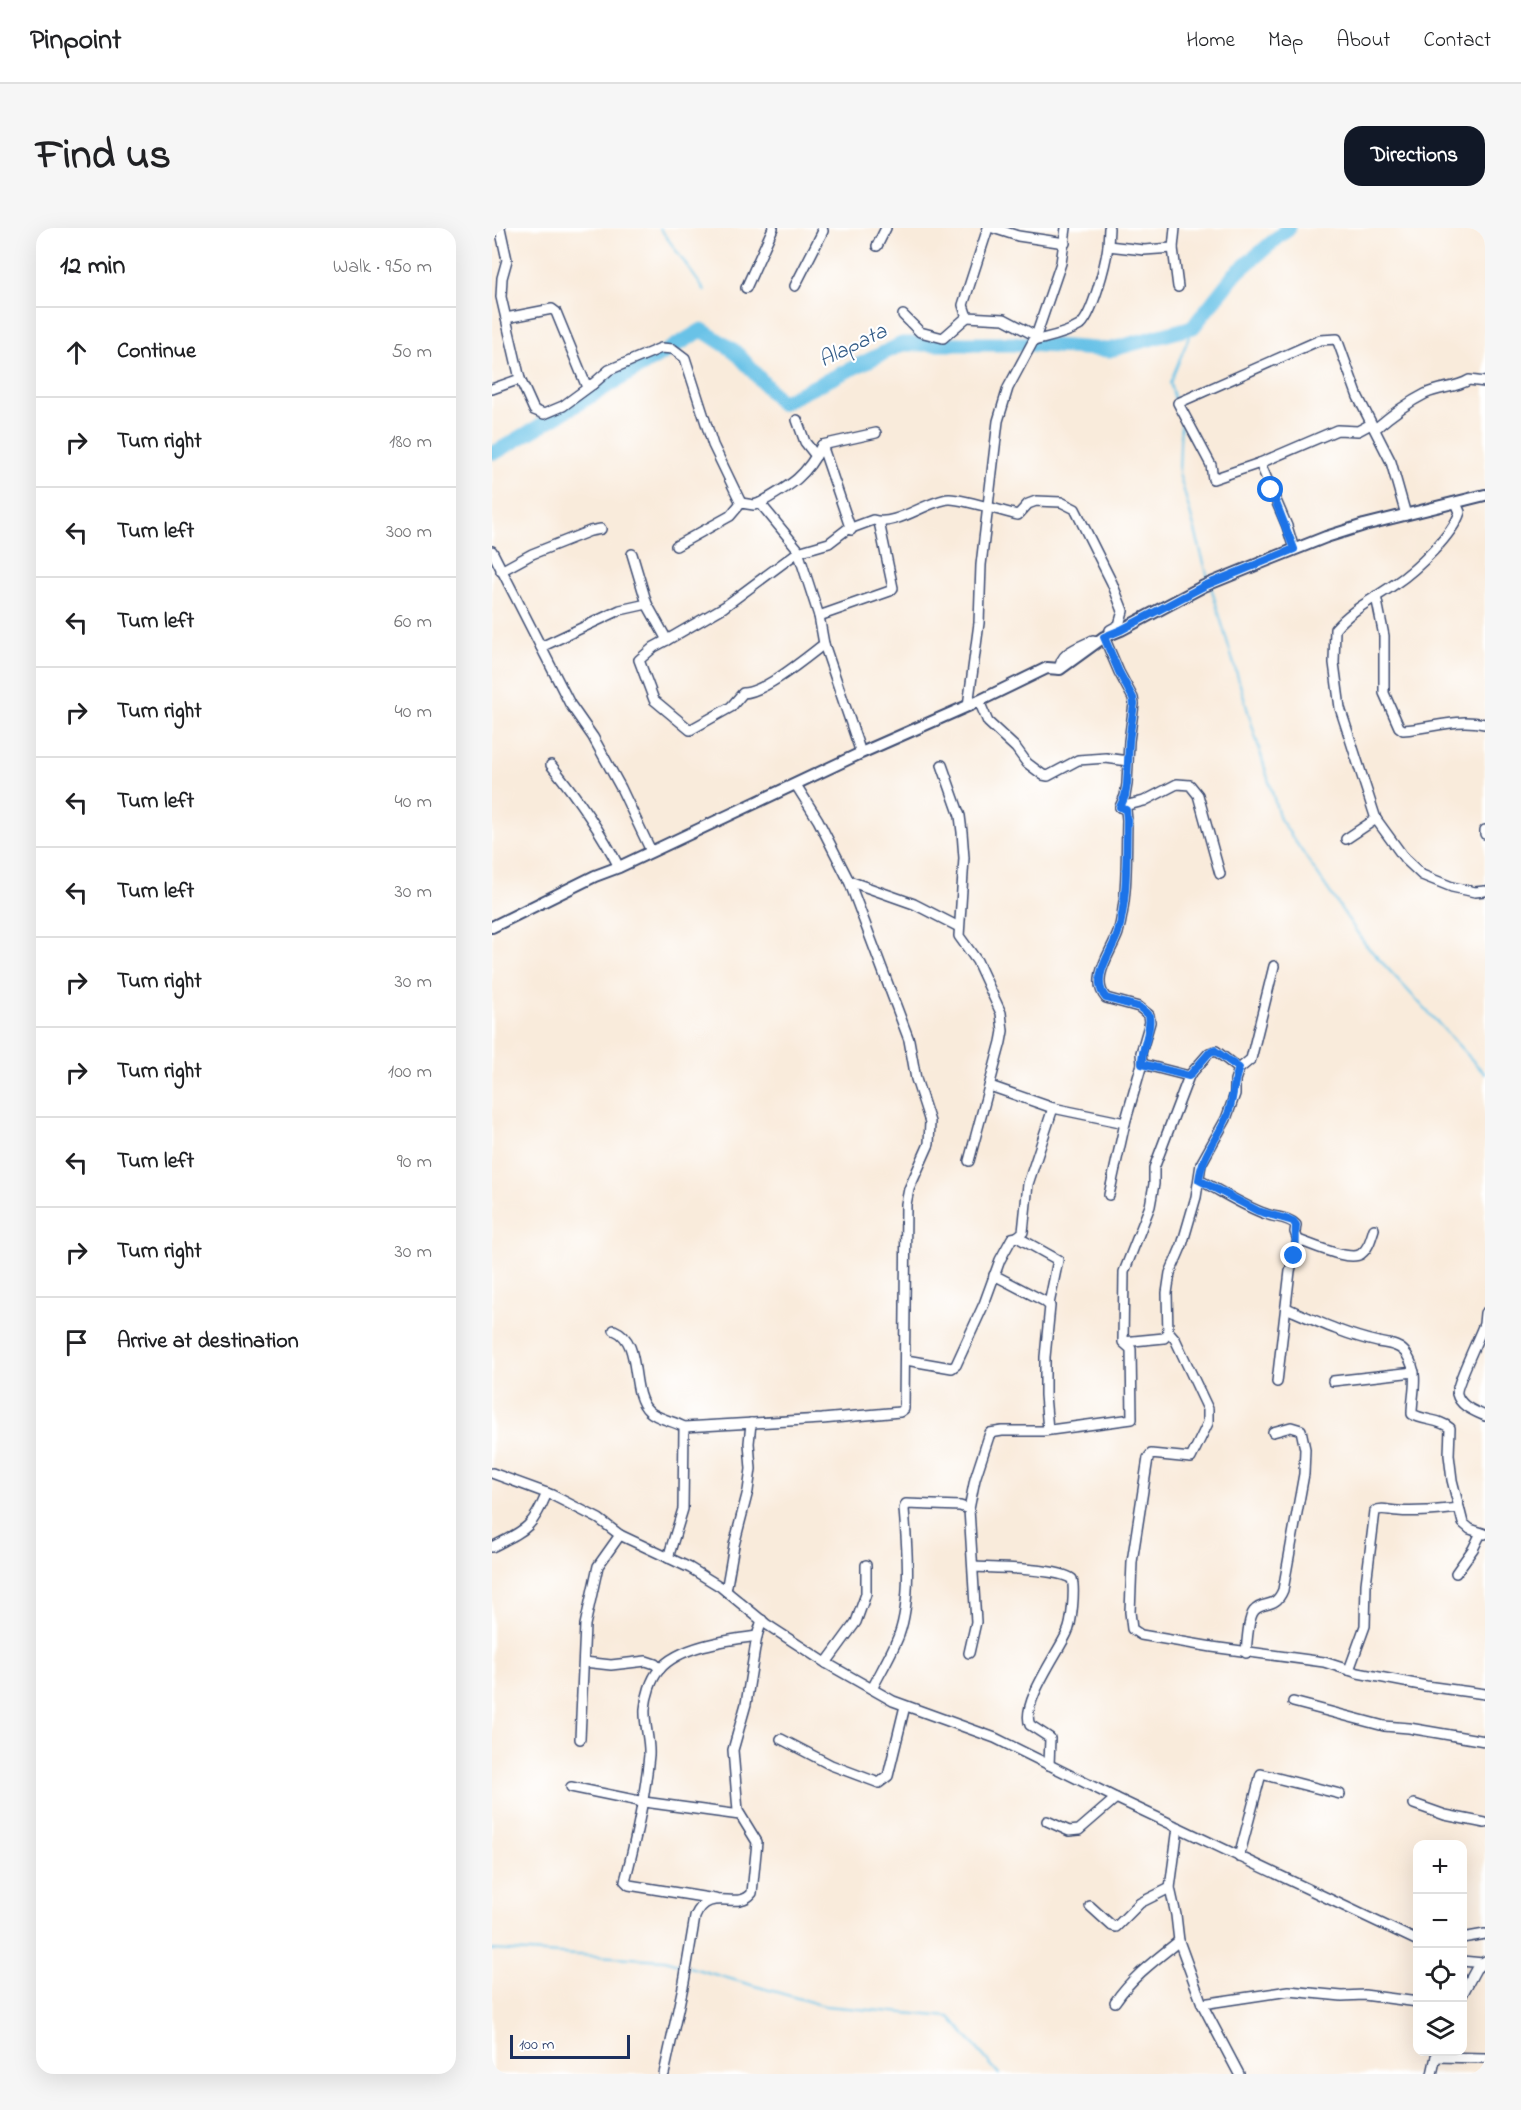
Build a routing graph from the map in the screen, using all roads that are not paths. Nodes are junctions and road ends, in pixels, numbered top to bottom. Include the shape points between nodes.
1 (500, 228) edge
2 (773, 228) edge
3 (822, 228) edge
4 (886, 228) edge
5 (988, 228) edge
6 (993, 228) edge
7 (1066, 228) edge
8 (1109, 228) edge
9 (1175, 228) edge
10 (1065, 243) junction
11 (878, 246) dead end
12 (1108, 246) junction
13 (1173, 248) junction
14 (795, 286) dead end
15 (1178, 287) dead end
16 (747, 288) dead end
17 (903, 315) dead end
18 (967, 317) junction
19 (506, 318) junction
20 (1035, 338) junction
21 (520, 379) junction
22 (1485, 382) edge
23 (593, 384) junction
24 (492, 389) edge
25 (797, 420) dead end
26 (1373, 426) junction
27 (876, 433) dead end
28 (822, 445) junction
29 (816, 456) junction
30 (1260, 463) junction
31 (1485, 495) edge
32 (741, 503) junction
33 (760, 503) junction
34 (1456, 503) junction
35 (988, 508) junction
36 (1406, 515) junction
37 (879, 522) junction
38 (601, 529) dead end
39 (851, 530) junction
40 (676, 546) dead end
41 (1294, 549) junction
42 (492, 552) edge
43 (798, 552) junction
44 (632, 554) dead end
45 (501, 571) junction
46 (1376, 596) junction
47 (647, 604) junction
48 (819, 616) junction
49 (1104, 637) junction
50 (667, 640) junction
51 (824, 644) junction
52 (541, 647) junction
53 (1060, 669) junction
54 (974, 704) junction
55 (1485, 724) edge
56 (861, 753) junction
57 (1128, 761) junction
58 (551, 765) dead end
59 (942, 765) dead end
60 (796, 785) junction
61 (1120, 807) junction
62 (1376, 819) junction
63 (1346, 839) dead end
64 (651, 852) junction
65 (619, 867) junction
66 (1220, 874) dead end
67 (849, 881) junction
68 (1485, 891) edge
69 (492, 927) edge
70 (959, 927) junction
71 (1274, 966) dead end
72 (1142, 1064) junction
73 (1239, 1068) junction
74 (1189, 1076) junction
75 (990, 1086) junction
76 (1053, 1108) junction
77 (1125, 1124) junction
78 (969, 1161) dead end
79 (1199, 1180) junction
80 (1109, 1195) dead end
81 (1374, 1229) dead end
82 (1017, 1237) junction
83 (1298, 1240) junction
84 (994, 1275) junction
85 (1049, 1304) junction
86 (1286, 1308) junction
87 (1485, 1313) edge
88 (614, 1330) dead end
89 (1168, 1331) junction
90 (1123, 1341) junction
91 (906, 1360) junction
92 (1414, 1372) junction
93 (1333, 1381) dead end
94 (1277, 1382) dead end
95 (1485, 1416) edge
96 (751, 1423) junction
97 (684, 1427) junction
98 (1048, 1430) junction
99 (1273, 1431) dead end
100 (492, 1473) edge
101 (548, 1493) junction
102 (1459, 1508) junction
103 (969, 1509) junction
104 (1483, 1533) edge
105 (620, 1535) junction
106 (492, 1547) edge
107 (668, 1558) junction
108 (866, 1564) dead end
109 (974, 1567) junction
110 (1456, 1574) dead end
111 (726, 1591) junction
112 (762, 1620) junction
113 (757, 1636) junction
114 (969, 1653) dead end
115 (1246, 1653) junction
116 (584, 1662) junction
117 (825, 1663) junction
118 (660, 1668) junction
119 (1350, 1670) junction
120 (872, 1689) junction
121 (1485, 1694) edge
122 (1293, 1702) dead end
123 (904, 1706) junction
124 (580, 1739) dead end
125 (781, 1739) dead end
126 (1485, 1741) edge
127 (1049, 1765) junction
128 (571, 1787) dead end
129 (1340, 1794) dead end
130 (1116, 1798) junction
131 (644, 1802) junction
132 (1414, 1804) dead end
133 (740, 1815) junction
134 (1047, 1821) dead end
135 (1485, 1823) edge
136 (1178, 1827) junction
137 (1239, 1857) junction
138 (1170, 1888) junction
139 (718, 1899) junction
140 (1090, 1906) dead end
141 (1485, 1934) edge
142 (1467, 1937) edge
143 (1413, 1939) edge
144 (1179, 1941) junction
145 (1467, 1962) edge
146 (1482, 1966) edge
147 (1467, 1988) edge
148 (1413, 2001) edge
149 (1115, 2002) dead end
150 (1202, 2004) junction
151 (1436, 2056) edge
152 (1460, 2056) edge
153 (1485, 2058) edge
154 (664, 2074) edge
155 (1239, 2074) edge
156 (1432, 2074) edge

1 - 19 street via 507,260 501,290
2 - 16 street
3 - 14 street
4 - 11 street
5 - 18 street via 963,305
6 - 10 street
7 - 10 street
8 - 12 street
9 - 13 street
10 - 20 street
12 - 13 street
12 - 20 street via 1093,306 1082,324 1054,336
13 - 15 street
17 - 18 street via 920,333 943,338
18 - 20 street via 1004,319
19 - 21 street
19 - 23 street via 552,309 556,312 583,380 586,385
20 - 35 street via 1008,388 998,421
21 - 23 street via 534,410 544,414 563,406
21 - 24 street
22 - 26 street via 1469,380 1426,393
23 - 32 street via 609,370 661,348 673,349 685,357 713,445
25 - 29 street via 805,442
26 - 30 street via 1337,430
26 - 30 street via 1337,339 1320,340 1178,403 1211,465 1213,479
26 - 36 street via 1391,462
27 - 28 street
28 - 29 street
28 - 39 street
29 - 33 street via 801,476
30 - 41 street
31 - 34 main road
32 - 33 street
32 - 40 street via 730,516
33 - 43 street
34 - 36 main road
34 - 46 street via 1460,512 1446,537 1396,584
35 - 37 street via 952,499
35 - 53 street via 1018,515 1035,501 1061,502 1076,509 1112,583 1123,611 1119,625 1063,656
35 - 54 street
36 - 41 main road
37 - 39 street via 873,520
37 - 48 street via 893,588
38 - 45 street via 532,554
39 - 43 street via 829,543
41 - 49 main road via 1204,586
42 - 45 street
43 - 48 street
43 - 50 street via 724,607
44 - 47 street
45 - 52 street
46 - 55 street via 1384,636 1384,693 1399,727 1421,729 1458,721
46 - 62 street via 1335,629 1340,708
47 - 50 street
47 - 52 street via 620,610
48 - 51 street
49 - 53 main road
49 - 57 street via 1133,698
50 - 51 street via 639,660 654,700 690,730 731,707 743,693 761,688
51 - 56 street
52 - 64 street via 621,788
53 - 54 main road via 1047,668
54 - 56 main road
54 - 57 street via 1027,763 1043,775 1078,760
56 - 60 main road
57 - 61 street via 1125,796
58 - 65 street via 593,821
59 - 70 street via 962,832
60 - 64 main road
60 - 67 street
61 - 66 street via 1144,801 1177,784 1190,785 1198,795
61 - 72 street via 1126,810 1127,820 1124,898 1119,930 1106,959 1100,989 1106,998 1139,1007 1149,1015
62 - 63 street
62 - 68 street via 1422,875 1452,887
64 - 65 main road
65 - 69 main road
67 - 70 street via 914,904
67 - 91 street via 909,1040 930,1122 929,1144 907,1196
70 - 75 street via 959,936 977,961 1003,1021
71 - 73 street via 1251,1059
72 - 74 street
72 - 77 street
73 - 74 street via 1214,1050
73 - 79 street via 1226,1119 1205,1155
74 - 90 street via 1154,1168 1150,1206 1125,1264
75 - 76 street
75 - 78 street
76 - 77 street
76 - 82 street via 1028,1184 1023,1232
77 - 80 street
79 - 83 street via 1258,1211 1293,1221
79 - 89 street via 1197,1197 1168,1281
81 - 83 street via 1367,1248 1359,1256 1348,1257
82 - 84 street via 1010,1239
82 - 85 street via 1058,1261
83 - 86 street
84 - 85 street
84 - 91 street via 954,1367
85 - 98 street via 1045,1357
86 - 92 street via 1358,1337 1400,1347
86 - 94 street
87 - 95 street via 1484,1324 1456,1388 1466,1407
88 - 97 street via 624,1337 633,1357 646,1408
89 - 90 street via 1164,1338
89 - 115 street via 1202,1393 1208,1423 1191,1458 1151,1454 1148,1458 1132,1562 1130,1623 1141,1635
90 - 98 street via 1131,1349 1132,1419
91 - 96 street via 904,1407 900,1412
92 - 93 street
92 - 102 street via 1412,1414 1450,1428 1449,1455
96 - 97 street
96 - 111 street via 748,1491
97 - 107 street via 683,1509
98 - 103 street via 989,1434
99 - 115 street via 1291,1427 1301,1430 1304,1474 1281,1598 1259,1607 1251,1615
100 - 101 street
101 - 105 street via 599,1519
101 - 106 street via 528,1527
102 - 104 street via 1463,1523
102 - 119 street via 1375,1510 1365,1626
103 - 109 street
103 - 120 street via 910,1503 904,1506 903,1621
104 - 110 street
105 - 107 street
105 - 116 street via 595,1575 585,1625
107 - 111 street
108 - 117 street via 866,1594 856,1622
109 - 114 street via 976,1622
109 - 127 street via 1051,1573 1072,1579 1069,1631 1032,1698 1028,1718 1030,1725 1050,1738
111 - 112 street
112 - 113 street
112 - 117 street
113 - 118 street via 708,1644
113 - 133 street via 746,1704 734,1744 735,1794
115 - 119 street via 1324,1662
116 - 118 street via 611,1665 646,1661
116 - 124 street
117 - 120 street
118 - 131 street via 645,1710 649,1751
119 - 121 street
120 - 123 street
122 - 126 street via 1384,1726
123 - 125 street via 888,1776 879,1783 831,1765
123 - 127 street via 995,1738
127 - 130 street
128 - 131 street
129 - 137 street via 1261,1774
130 - 134 street via 1079,1830 1069,1831
130 - 136 street
131 - 133 street
131 - 139 street via 626,1883
132 - 135 street
133 - 139 street via 757,1842 752,1893 743,1900
136 - 137 street
136 - 138 street
137 - 143 street
138 - 140 street via 1140,1903 1116,1927
138 - 144 street
139 - 154 street via 699,1908 695,1917
141 - 142 street
144 - 149 street via 1145,1967
144 - 150 street
145 - 146 street
146 - 147 street
148 - 150 street via 1289,1991
150 - 155 street
151 - 156 street
152 - 153 street

